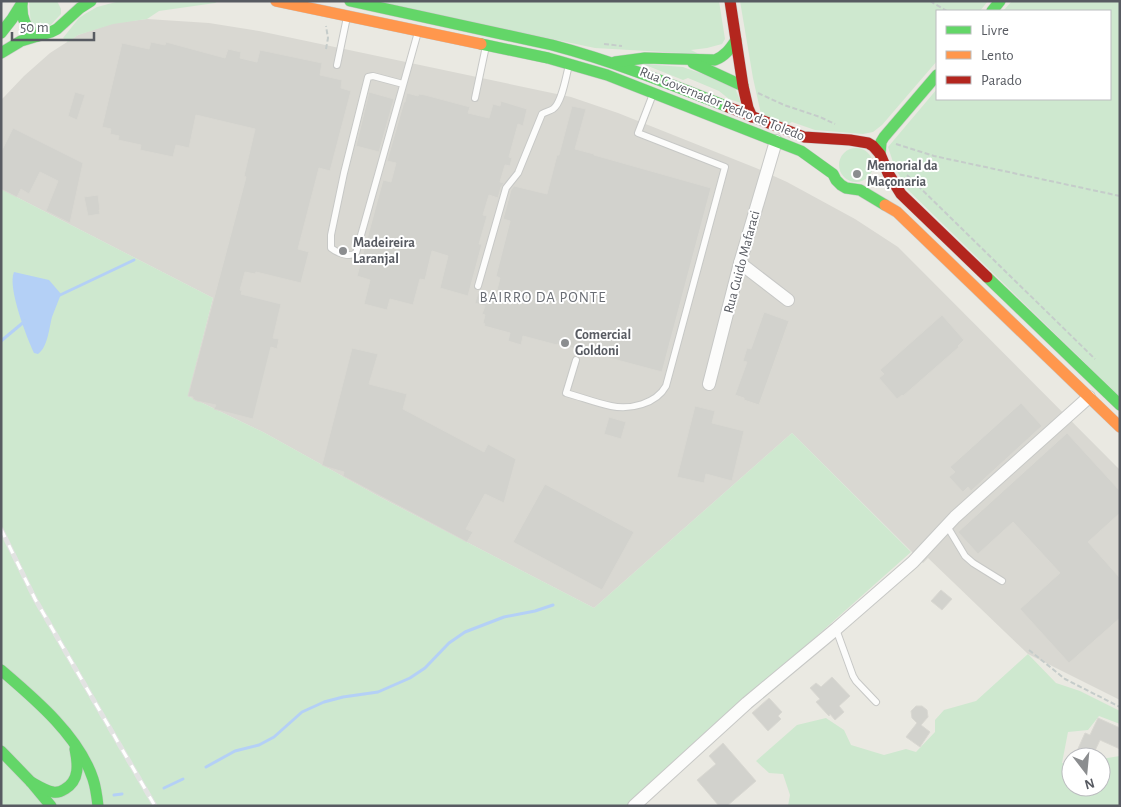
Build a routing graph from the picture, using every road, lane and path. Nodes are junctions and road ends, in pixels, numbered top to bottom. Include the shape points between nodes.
1 (91, 1) edge
2 (276, 1) edge
3 (350, 1) edge
4 (730, 1) edge
5 (930, 1) edge
6 (23, 2) edge
7 (67, 6) dead end
8 (945, 10) edge
9 (323, 11) junction
10 (347, 16) junction
11 (68, 19) junction
12 (418, 30) junction
13 (1, 33) edge
14 (38, 36) junction
15 (736, 40) junction
16 (486, 45) junction
17 (326, 49) dead end
18 (1, 53) edge
19 (687, 60) junction
20 (612, 62) junction
21 (569, 64) junction
22 (337, 65) dead end
23 (936, 76) edge
24 (403, 84) junction
25 (743, 86) junction
26 (653, 92) junction
27 (475, 98) dead end
28 (752, 117) junction
29 (840, 127) dead end
30 (884, 137) junction
31 (850, 140) junction
32 (776, 141) junction
33 (863, 142) junction
34 (881, 157) junction
35 (832, 174) junction
36 (906, 174) dead end
37 (860, 190) junction
38 (1120, 196) edge
39 (740, 263) junction
40 (478, 286) dead end
41 (788, 300) dead end
42 (576, 360) dead end
43 (1099, 364) dead end
44 (710, 384) dead end
45 (1088, 396) junction
46 (1120, 405) edge
47 (1120, 427) edge
48 (947, 526) junction
49 (1002, 581) dead end
50 (836, 629) junction
51 (1029, 650) dead end
52 (1, 670) edge
53 (876, 702) dead end
54 (1120, 707) edge
55 (74, 743) junction
56 (1, 751) edge
57 (31, 782) junction
58 (51, 806) edge
59 (98, 806) edge
60 (634, 806) edge

1 - 11 main road
2 - 9 main road, Rua Governador Pedro de Toledo
3 - 20 main road, Rua Governador Pedro de Toledo via 552,45
4 - 15 main road
5 - 8 path
6 - 13 main road
6 - 14 main road via 24,23
7 - 11 main road
9 - 10 main road, Rua Governador Pedro de Toledo
9 - 17 path via 328,38
10 - 12 main road, Rua Governador Pedro de Toledo
10 - 22 lane
11 - 14 main road via 57,29
12 - 16 main road, Rua Governador Pedro de Toledo
12 - 24 lane
14 - 18 main road via 21,41
15 - 19 main road via 719,59
15 - 25 main road
16 - 21 main road, Rua Governador Pedro de Toledo
16 - 27 lane
19 - 20 main road via 644,58
19 - 25 main road
20 - 28 main road, Rua Governador Pedro de Toledo
21 - 26 main road, Rua Governador Pedro de Toledo
21 - 40 lane via 557,105 542,114 518,173 506,188
23 - 30 main road
24 - 24 lane via 368,77 331,235 333,250 350,256 356,253
25 - 28 main road
25 - 29 path
26 - 32 main road, Rua Governador Pedro de Toledo
26 - 42 lane via 638,133 725,167 666,386 655,398 624,407 566,393
28 - 31 main road, Rua Governador Pedro de Toledo via 804,137
30 - 33 main road
30 - 34 main road
30 - 38 path via 889,142 934,156
31 - 33 main road, Rua Governador Pedro de Toledo
31 - 35 main road via 842,143 833,154
32 - 35 main road, Rua Governador Pedro de Toledo via 801,151
32 - 39 street, Rua Guido Mafaraci
33 - 34 main road, Rua Governador Pedro de Toledo via 873,146
34 - 37 main road via 881,172 875,181
34 - 46 main road, Rua Governador Pedro de Toledo via 902,194
35 - 37 main road, Rua Governador Pedro de Toledo via 840,185
36 - 43 path
37 - 45 main road, Rua Governador Pedro de Toledo via 897,212
39 - 41 street
39 - 44 street, Rua Guido Mafaraci
45 - 47 main road, Rua Governador Pedro de Toledo
45 - 48 street
48 - 49 lane via 965,556
48 - 50 street via 913,562
50 - 53 lane via 853,676
50 - 60 street via 747,703
51 - 54 path via 1065,679
52 - 55 main road
55 - 57 main road via 77,775 70,787 53,792
55 - 59 main road via 93,776
56 - 57 main road
57 - 58 main road

